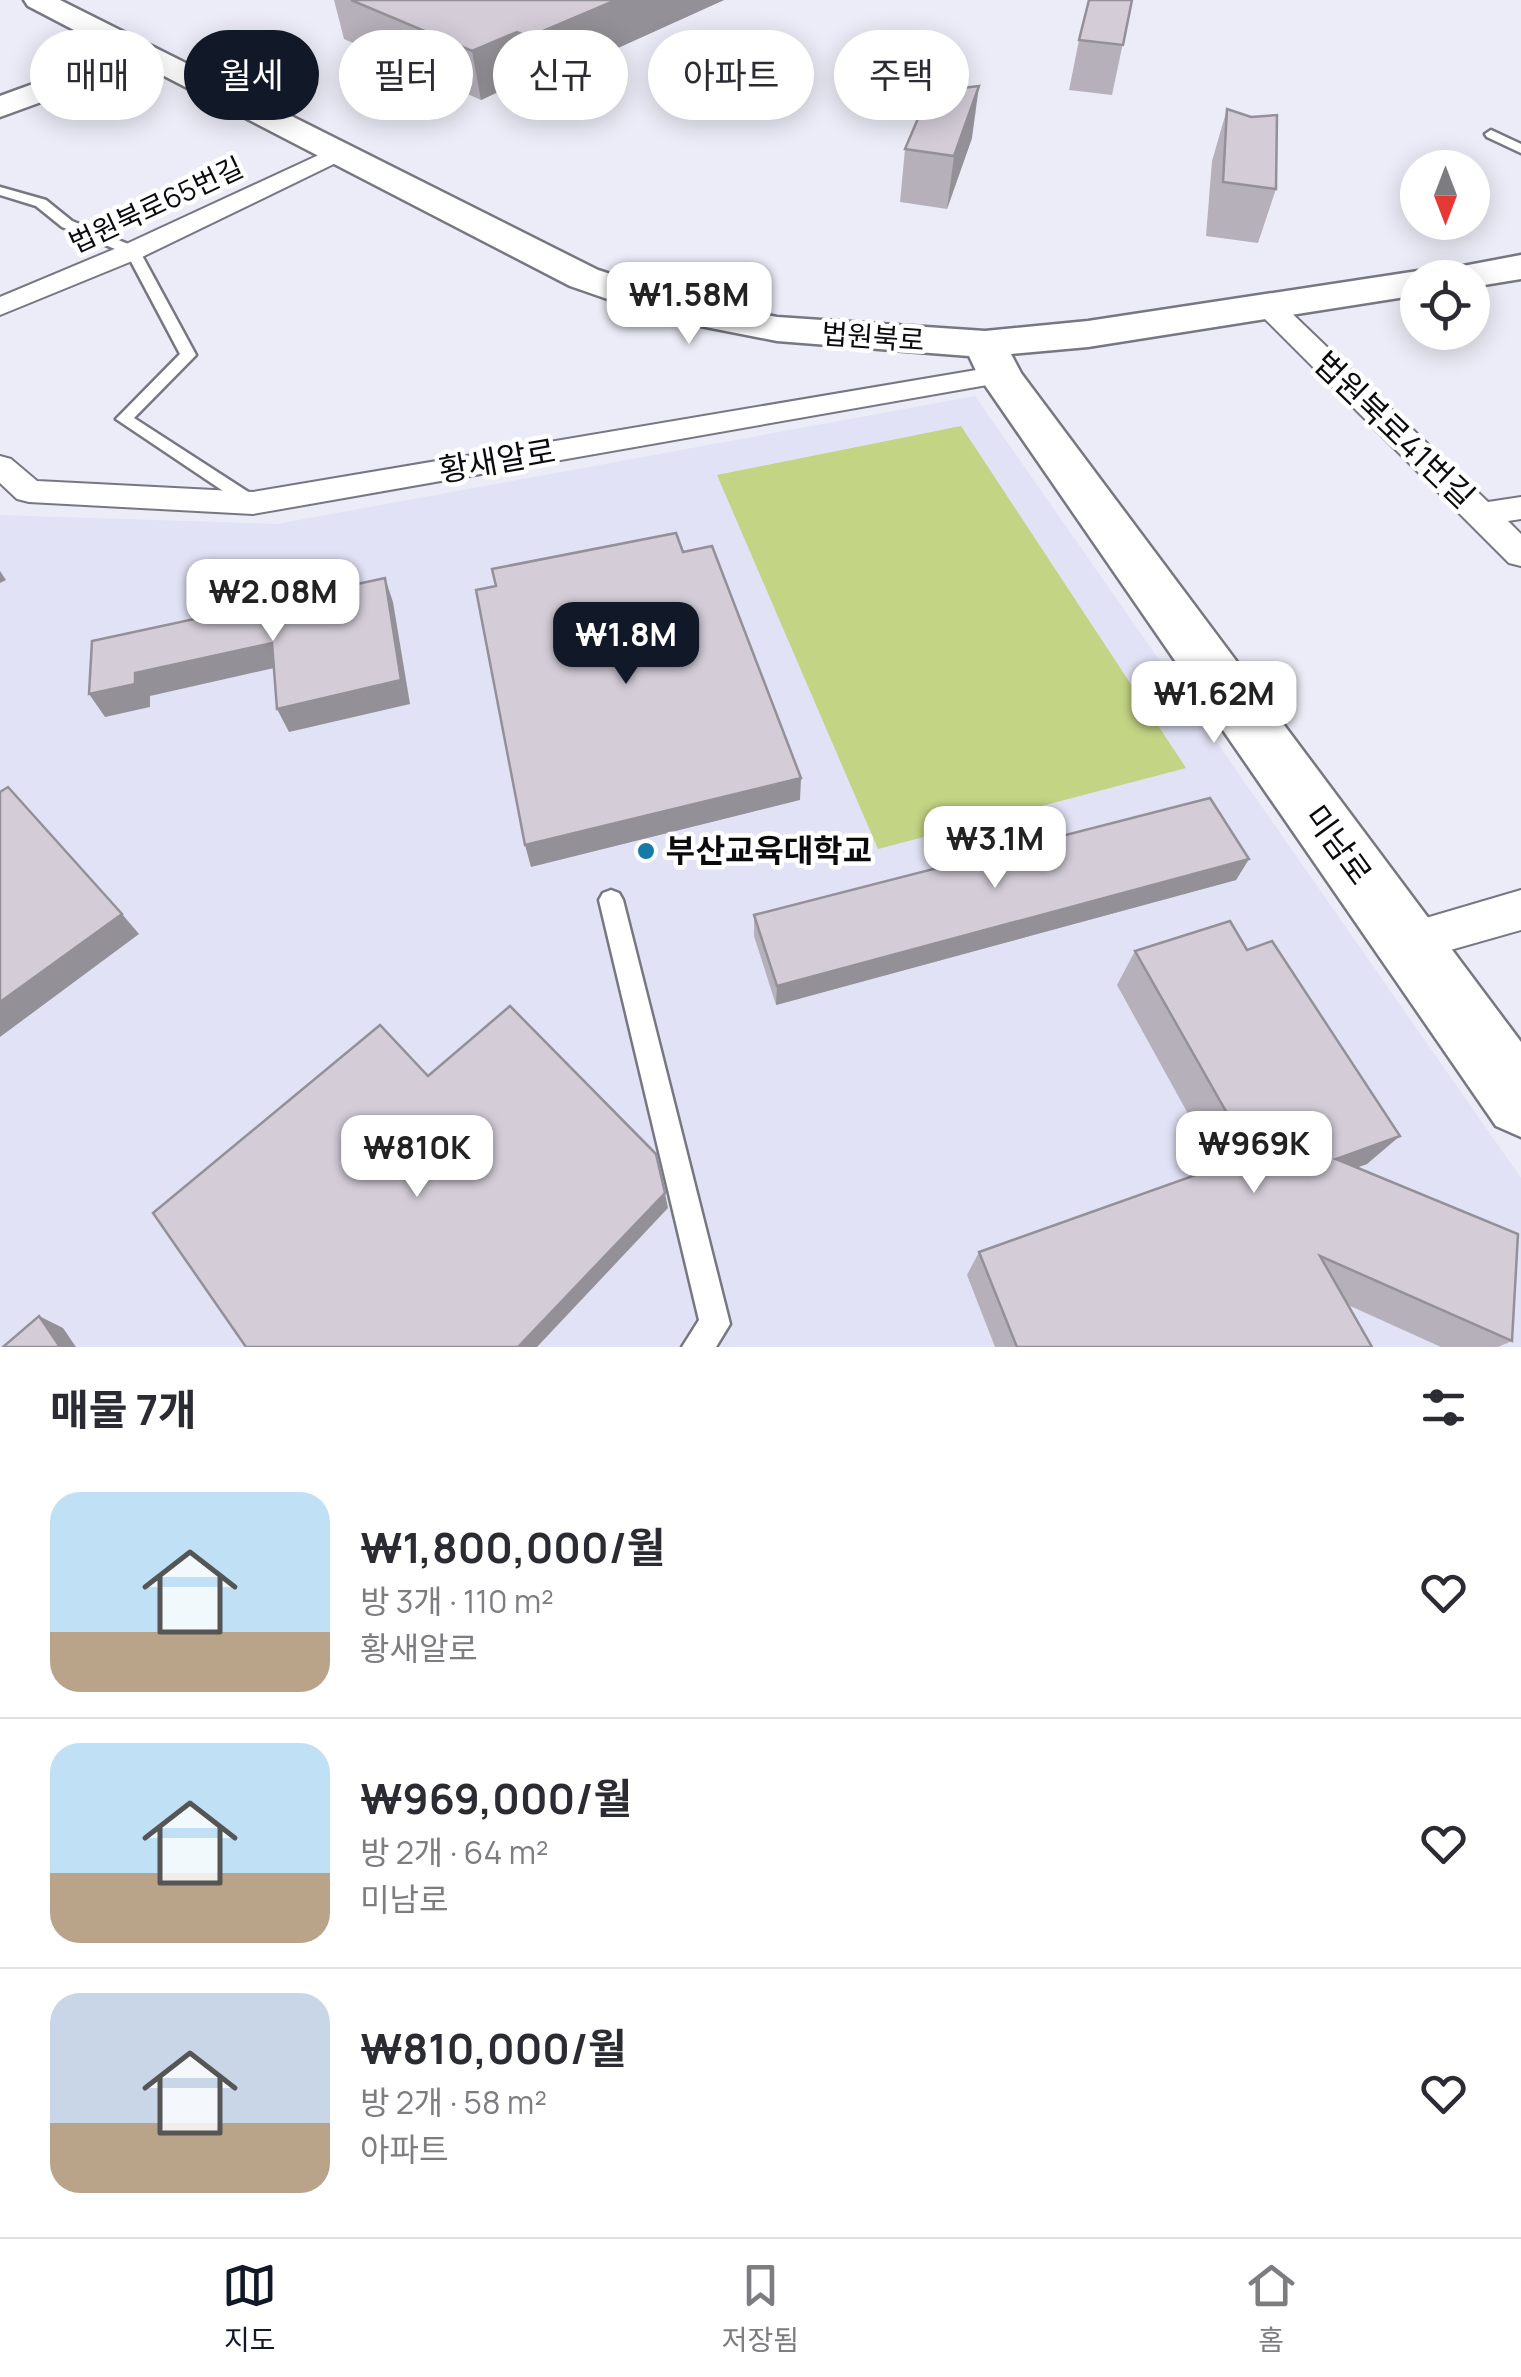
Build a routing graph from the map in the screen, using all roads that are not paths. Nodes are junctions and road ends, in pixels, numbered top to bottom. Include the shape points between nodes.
1 (38, 0) edge
2 (95, 30) edge
3 (164, 66) edge
4 (30, 97) edge
5 (0, 108) edge
6 (1490, 134) dead end
7 (1521, 148) edge
8 (336, 154) junction
9 (0, 190) edge
10 (133, 251) junction
11 (1521, 268) edge
12 (1490, 273) edge
13 (1400, 287) edge
14 (1268, 306) junction
15 (0, 307) edge
16 (993, 359) junction
17 (0, 466) edge
18 (253, 503) junction
19 (1521, 508) edge
20 (1482, 515) junction
21 (1521, 554) edge
22 (611, 900) dead end
23 (1521, 910) edge
24 (1408, 942) junction
25 (1521, 1100) edge
26 (697, 1347) edge

1 - 2 main road, 법원북로
3 - 8 main road, 법원북로
4 - 5 main road
6 - 7 lane
8 - 10 street, 법원북로65번길
8 - 16 main road, 법원북로 via 584,278 679,310
9 - 10 lane via 41,203 68,224
10 - 15 street, 법원북로65번길
10 - 18 lane via 188,355 124,419
11 - 12 main road
13 - 14 main road, 법원북로
14 - 16 main road, 법원북로 via 1088,334
14 - 20 street, 법원북로41번길
16 - 18 street, 황새알로
16 - 24 main road, 미남로
17 - 18 street, 황새알로 via 29,491
19 - 20 street
20 - 21 street, 법원북로41번길
22 - 26 lane via 715,1324
23 - 24 street
24 - 25 main road, 미남로

